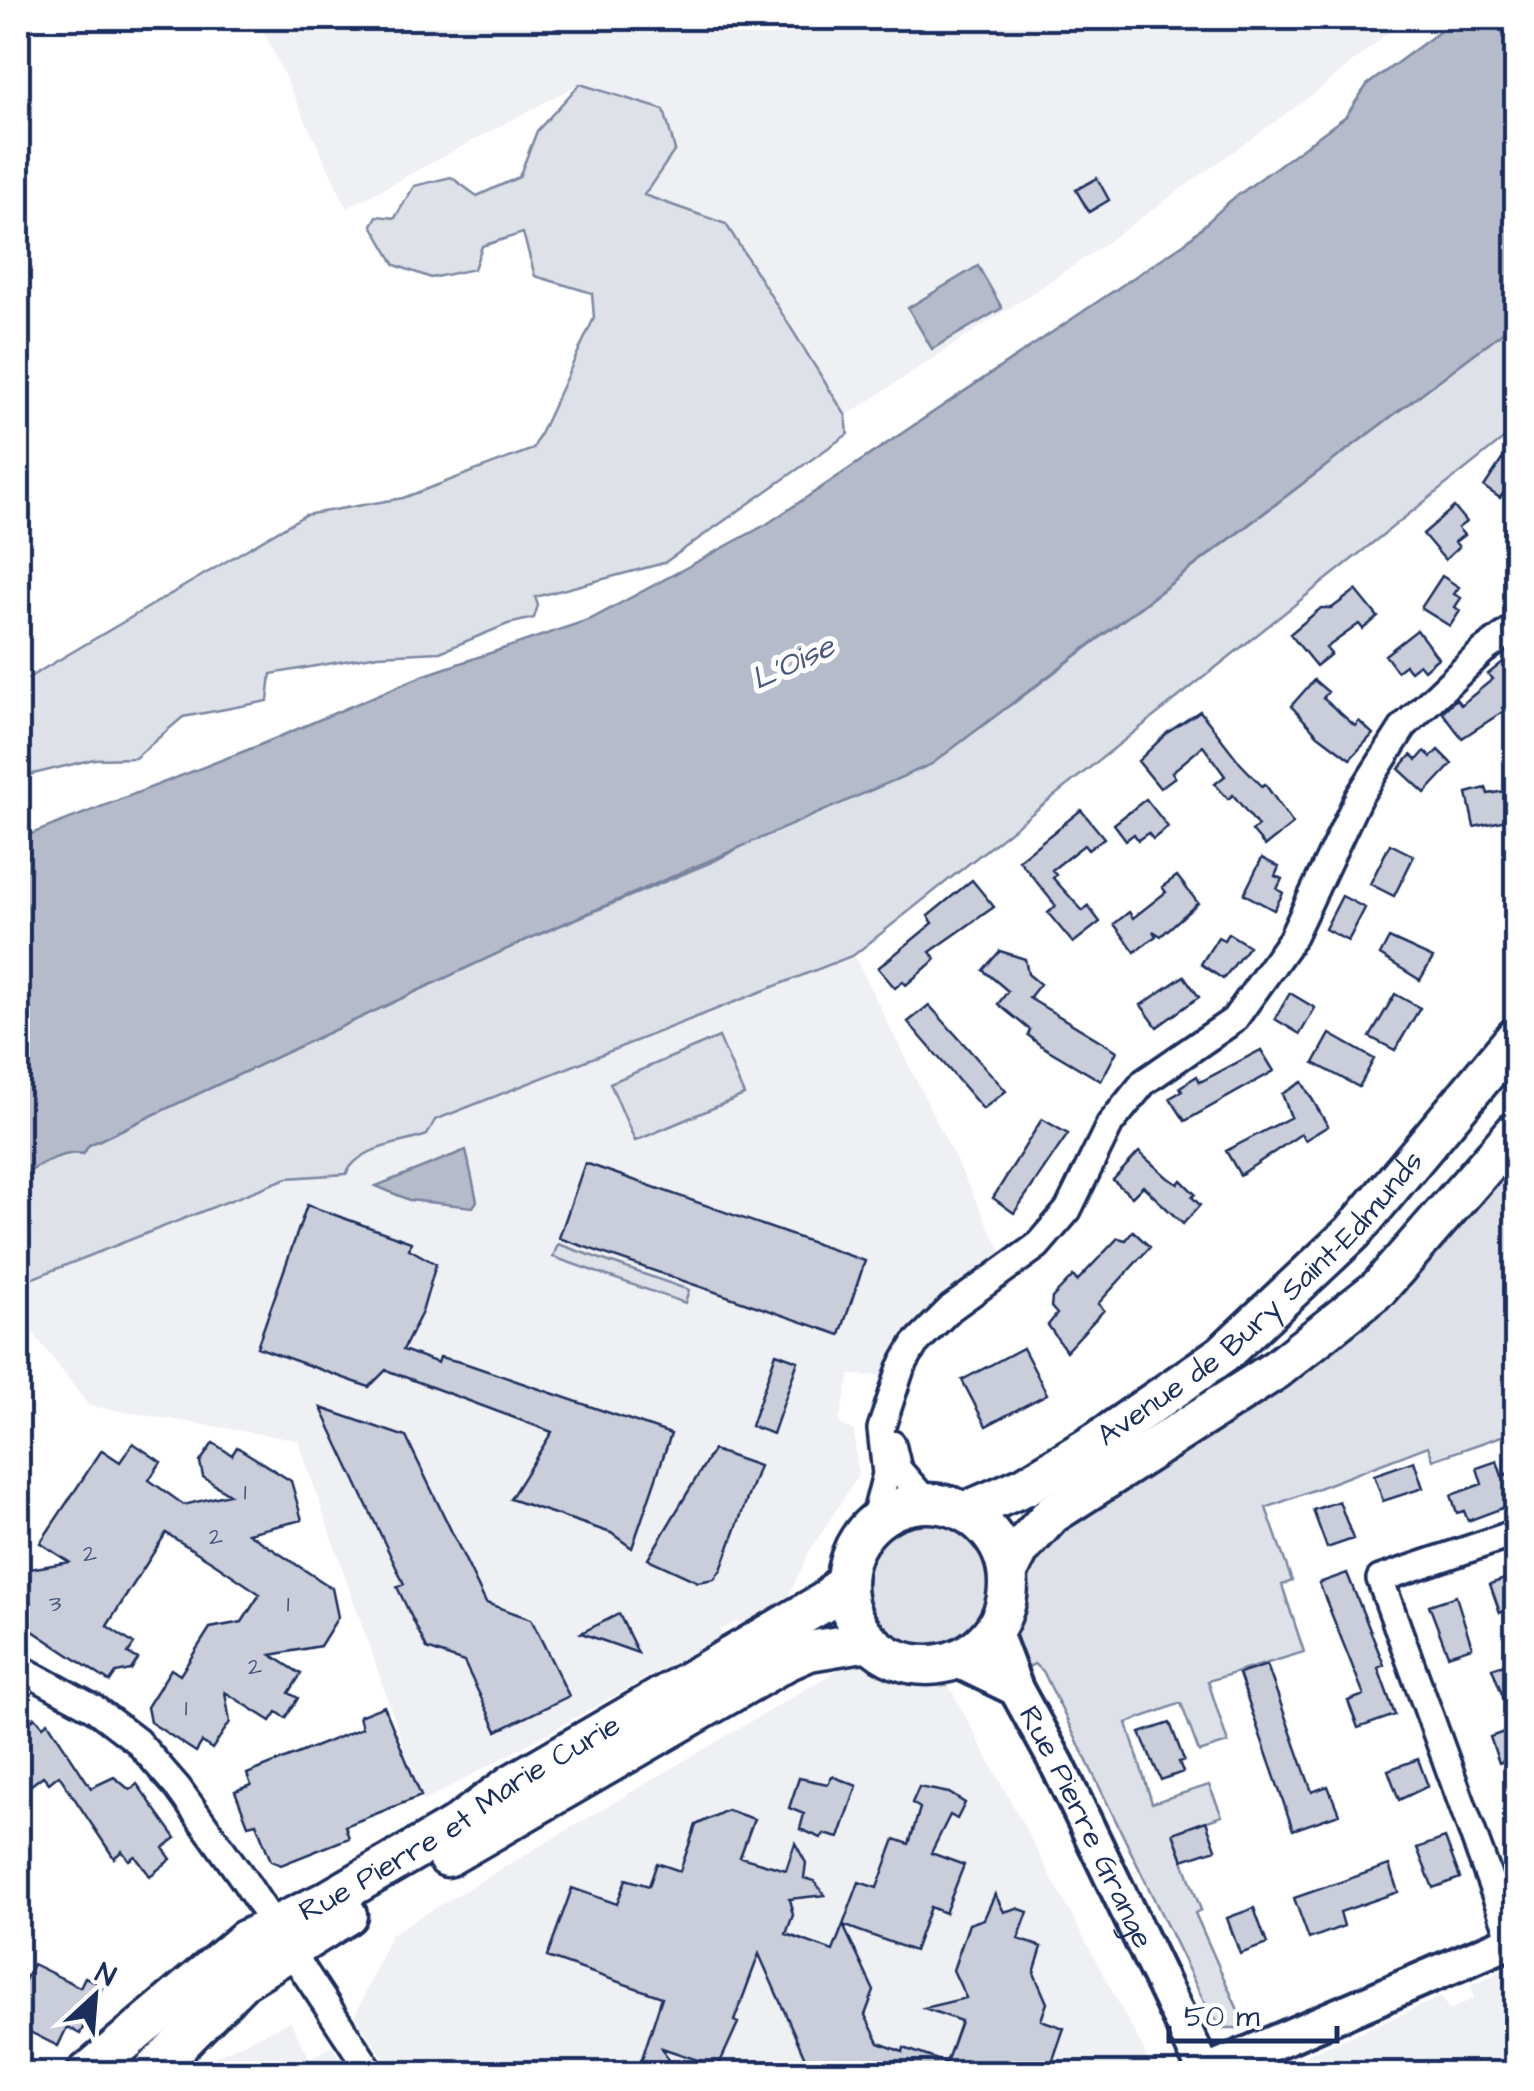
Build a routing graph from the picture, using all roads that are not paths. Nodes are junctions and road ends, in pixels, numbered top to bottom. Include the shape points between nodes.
1 (1516, 627) edge
2 (1516, 1037) edge
3 (1516, 1130) edge
4 (884, 1415) junction
5 (927, 1502) junction
6 (965, 1512) junction
7 (874, 1521) junction
8 (1516, 1532) edge
9 (1008, 1572) junction
10 (846, 1580) junction
11 (994, 1630) junction
12 (868, 1640) junction
13 (956, 1660) junction
14 (18, 1667) edge
15 (1016, 1690) junction
16 (281, 1938) junction
17 (1514, 1940) edge
18 (1205, 2072) edge
19 (86, 2074) edge
20 (150, 2074) edge
21 (372, 2074) edge

1 - 4 street via 1404,726 1358,798 1291,940 1234,1020 1144,1082 1110,1124 1068,1210 1037,1246 951,1308 915,1344
2 - 6 main road, Avenue de Bury Saint-Edmunds via 1353,1232 1224,1354 1082,1452
3 - 9 main road, Avenue de Bury Saint-Edmunds via 1379,1288 1277,1369 1052,1514
4 - 5 street via 898,1468
4 - 7 street via 886,1474
5 - 6 main road
5 - 7 main road
6 - 9 main road via 986,1527
7 - 10 main road via 850,1558
8 - 17 street via 1380,1579
9 - 11 main road via 1006,1602
10 - 12 main road via 852,1612
10 - 16 main road, Rue Pierre et Marie Curie via 826,1601 512,1784 454,1827 327,1901
11 - 13 main road
11 - 15 street, Rue Pierre Grange
12 - 13 main road via 909,1663
12 - 16 main road, Rue Pierre et Marie Curie via 786,1661
13 - 15 street, Rue Pierre Grange
14 - 16 street via 137,1741 178,1788
15 - 18 street, Rue Pierre Grange
16 - 19 main road, Rue Pierre et Marie Curie via 221,1958
16 - 20 main road, Rue Pierre et Marie Curie
16 - 21 street
17 - 18 street

